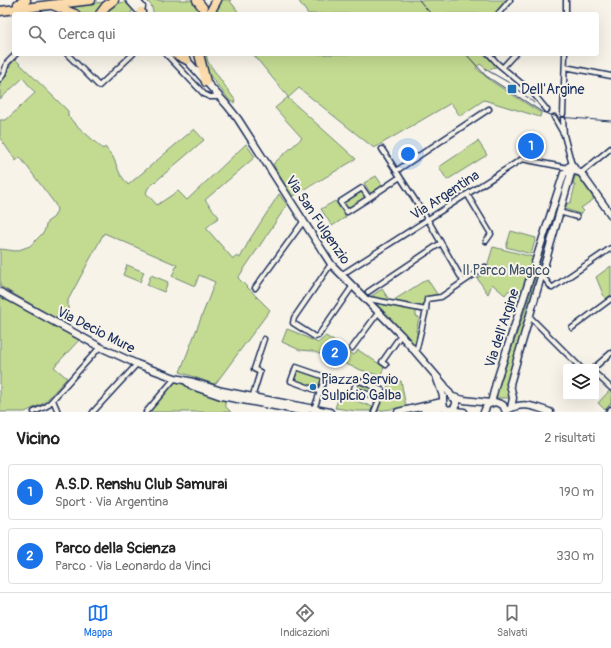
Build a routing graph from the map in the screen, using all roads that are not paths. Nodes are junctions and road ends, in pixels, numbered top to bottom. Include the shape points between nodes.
1 (26, 0) edge
2 (91, 0) edge
3 (114, 0) edge
4 (129, 0) edge
5 (136, 0) edge
6 (198, 0) edge
7 (218, 0) edge
8 (510, 0) edge
9 (566, 0) edge
10 (51, 2) edge
11 (18, 4) junction
12 (0, 6) edge
13 (0, 11) edge
14 (142, 11) edge
15 (71, 12) edge
16 (102, 12) edge
17 (204, 12) edge
18 (211, 12) edge
19 (500, 12) edge
20 (566, 12) edge
21 (14, 56) edge
22 (69, 56) edge
23 (131, 56) edge
24 (168, 56) edge
25 (200, 56) edge
26 (491, 56) edge
27 (513, 56) edge
28 (565, 56) edge
29 (184, 57) edge
30 (503, 67) junction
31 (565, 67) junction
32 (611, 76) edge
33 (0, 79) edge
34 (206, 82) junction
35 (220, 98) junction
36 (489, 109) dead end
37 (547, 110) tunnel mouth
38 (563, 114) dead end
39 (554, 118) tunnel mouth
40 (563, 119) dead end
41 (564, 135) junction
42 (611, 148) edge
43 (382, 149) dead end
44 (572, 170) junction
45 (396, 171) junction
46 (400, 178) junction
47 (467, 194) junction
48 (369, 198) junction
49 (559, 212) junction
50 (611, 215) edge
51 (577, 217) dead end
52 (428, 220) junction
53 (303, 222) junction
54 (486, 241) dead end
55 (441, 243) junction
56 (611, 248) edge
57 (331, 264) junction
58 (485, 267) dead end
59 (541, 274) junction
60 (341, 275) junction
61 (463, 281) junction
62 (352, 287) junction
63 (255, 288) dead end
64 (0, 292) edge
65 (368, 292) dead end
66 (611, 299) edge
67 (366, 301) junction
68 (426, 310) junction
69 (378, 314) junction
70 (529, 315) junction
71 (572, 328) dead end
72 (400, 335) junction
73 (264, 339) dead end
74 (100, 347) junction
75 (352, 348) dead end
76 (416, 352) junction
77 (611, 353) edge
78 (136, 364) junction
79 (577, 364) edge
80 (598, 364) edge
81 (386, 365) dead end
82 (599, 377) edge
83 (175, 378) junction
84 (438, 381) junction
85 (611, 388) edge
86 (321, 392) junction
87 (453, 397) junction
88 (379, 398) junction
89 (252, 399) junction
90 (53, 400) junction
91 (433, 403) junction
92 (491, 403) junction
93 (445, 404) junction
94 (611, 409) edge
95 (313, 410) edge
96 (508, 410) edge
97 (34, 412) edge
98 (58, 412) edge
99 (93, 412) edge
100 (146, 412) edge
101 (306, 412) edge
102 (330, 412) edge
103 (374, 412) edge
104 (398, 412) edge
105 (424, 412) edge
106 (464, 412) edge
107 (484, 412) edge
108 (550, 412) edge
109 (608, 412) edge

1 - 11 highway
2 - 10 highway
3 - 16 highway
4 - 14 street
5 - 14 street
6 - 17 highway
7 - 18 highway
8 - 19 street
9 - 20 street
10 - 11 highway
10 - 13 highway
10 - 15 highway
11 - 12 highway
21 - 33 street
22 - 23 street via 99,86
24 - 35 street via 204,94
25 - 34 highway
26 - 30 street
27 - 30 street
28 - 31 street
29 - 34 street, Via San Fulgenzio
30 - 37 street via 533,93
31 - 32 street
31 - 38 street
34 - 35 street, Via San Fulgenzio
35 - 53 street, Via San Fulgenzio via 245,130
36 - 45 street
39 - 41 street
40 - 41 street
41 - 44 street
42 - 44 street
43 - 45 street
44 - 47 street, Via Argentina via 522,159
44 - 49 street, Via dell'Argine
44 - 50 street
44 - 92 street, Via dell'Argine via 564,173
45 - 46 street
46 - 48 street
46 - 52 street
47 - 52 street, Via Argentina
47 - 54 street via 491,234
48 - 48 street via 362,188 340,202 347,212
49 - 51 street
49 - 59 street, Via dell'Argine
52 - 55 street
52 - 60 street, Via Argentina
53 - 57 street, Via San Fulgenzio
53 - 63 street
55 - 61 street
55 - 65 street
56 - 59 street via 552,288
57 - 60 street, Via San Fulgenzio
57 - 62 street via 293,323 315,337 318,336
58 - 61 street
59 - 70 street, Via dell'Argine
60 - 62 street, Via San Fulgenzio
61 - 68 street via 441,296 427,299
62 - 67 street, Via San Fulgenzio
64 - 74 street, Via Decio Mure
66 - 71 street
67 - 68 street via 369,299
67 - 69 street, Via San Fulgenzio
68 - 76 street
69 - 72 street, Via San Fulgenzio
69 - 75 street
70 - 79 street
70 - 96 street, Via dell'Argine via 510,384 513,398
72 - 76 street, Via San Fulgenzio
72 - 81 street via 382,362
73 - 89 street via 254,369 260,372
74 - 78 street, Via Decio Mure
74 - 90 street
76 - 84 street, Via San Fulgenzio
77 - 80 street
78 - 83 street, Via Decio Mure
78 - 99 street
82 - 85 street
83 - 89 street, Via Decio Mure via 221,396
83 - 100 street
84 - 87 street, Via San Fulgenzio
84 - 91 street via 440,393
84 - 93 street, Via San Fulgenzio
86 - 86 street via 325,377 296,367 291,381
86 - 95 street
87 - 92 street
87 - 93 street via 448,396
87 - 93 street via 456,405 453,409
88 - 88 street via 354,388 357,380 382,390
88 - 103 street
89 - 95 street, Via Decio Mure
89 - 101 street, Via Decio Mure
90 - 97 street
90 - 98 street
91 - 93 street
91 - 104 street
92 - 96 street via 497,402
92 - 107 street, Via dell'Argine
93 - 105 street
93 - 106 street
94 - 109 street
95 - 102 street, Via Decio Mure
96 - 108 street via 522,405

